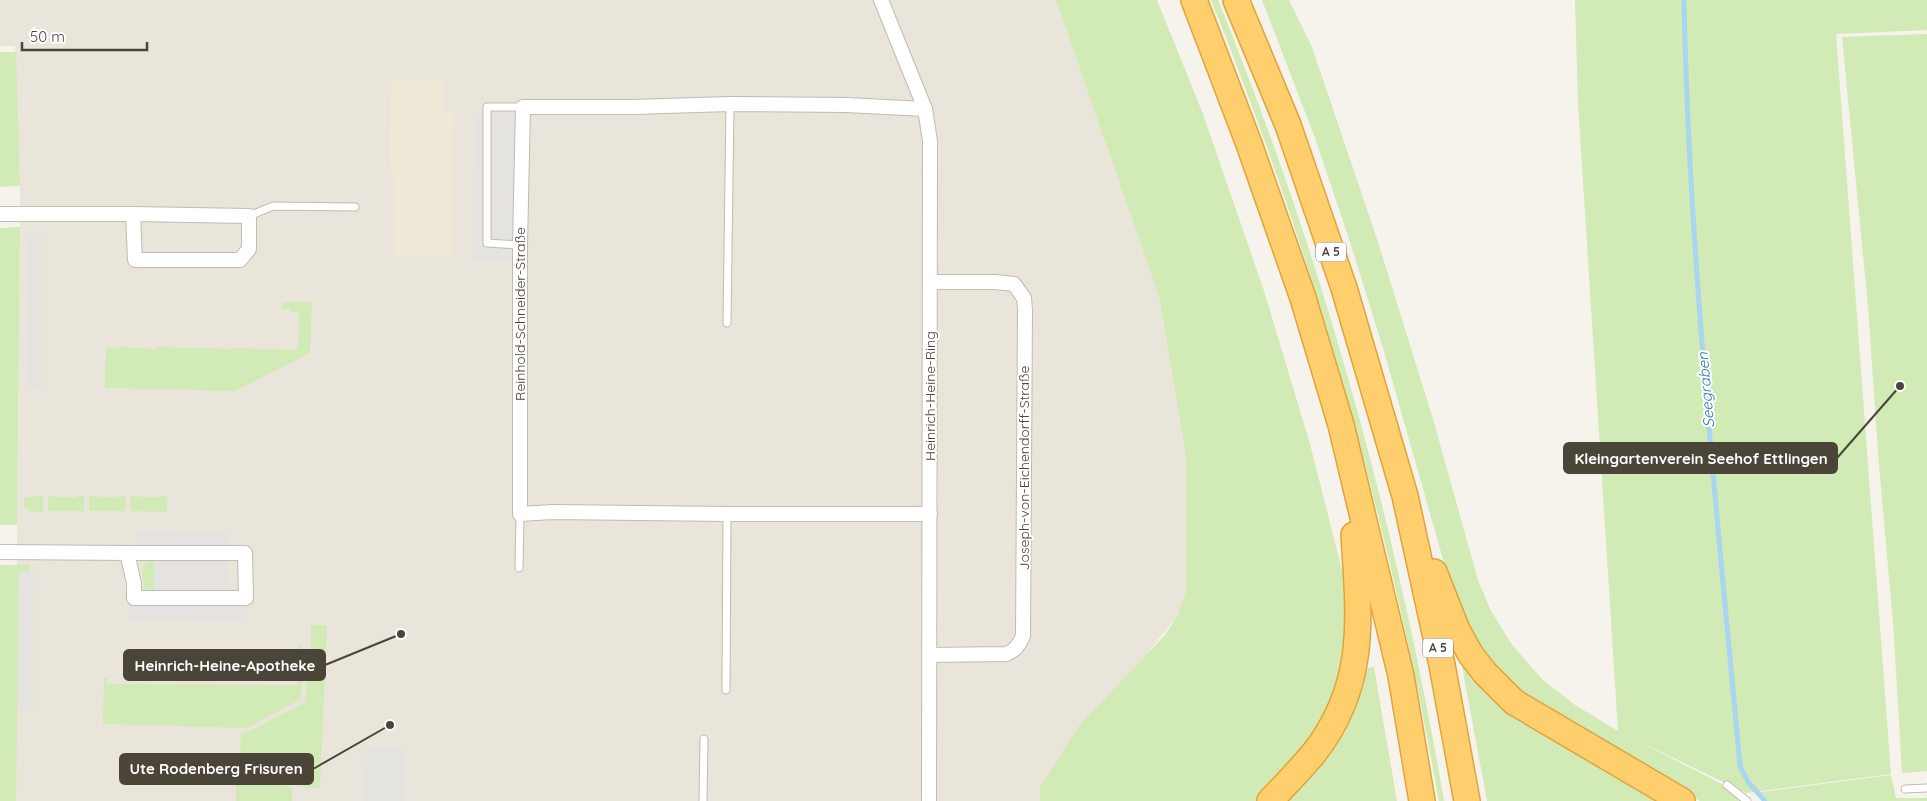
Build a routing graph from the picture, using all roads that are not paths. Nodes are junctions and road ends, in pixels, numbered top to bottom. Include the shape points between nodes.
1 (881, 0) edge
2 (1194, 0) edge
3 (1236, 0) edge
4 (730, 104) junction
5 (523, 107) junction
6 (925, 109) junction
7 (355, 207) dead end
8 (0, 214) edge
9 (133, 214) junction
10 (249, 216) junction
11 (520, 244) junction
12 (931, 282) junction
13 (727, 323) dead end
14 (1351, 470) junction
15 (1405, 496) junction
16 (520, 514) junction
17 (727, 514) junction
18 (930, 514) junction
19 (0, 552) edge
20 (127, 553) junction
21 (519, 568) dead end
22 (929, 655) junction
23 (726, 690) dead end
24 (704, 739) dead end
25 (1726, 785) dead end
26 (1927, 788) edge
27 (1905, 789) dead end
28 (703, 801) edge
29 (929, 801) edge
30 (1270, 801) edge
31 (1422, 801) edge
32 (1467, 801) edge
33 (1682, 801) edge
34 (1747, 801) edge

1 - 6 street, Heinrich-Heine-Ring
2 - 14 highway via 1303,298
3 - 15 highway, A 5 via 1288,125 1344,288
4 - 5 street
4 - 6 street
4 - 13 lane
5 - 11 street, Reinhold-Schneider-Straße
5 - 11 lane via 487,107 487,244
6 - 12 street, Heinrich-Heine-Ring via 930,141
7 - 10 lane via 273,206
8 - 9 street
9 - 10 street
9 - 10 street via 135,260 165,261 240,260 250,250
11 - 16 street, Reinhold-Schneider-Straße
12 - 18 street, Heinrich-Heine-Ring
12 - 22 street, Joseph-von-Eichendorff-Straße via 1014,284 1024,298 1026,310 1022,636 1019,645 1006,654
14 - 30 highway via 1358,637 1353,672 1342,705 1323,740
14 - 31 highway via 1400,676
15 - 32 highway, A 5 via 1442,665
15 - 33 highway via 1457,630 1485,673 1514,702
16 - 17 street
16 - 21 lane
17 - 18 street
17 - 23 lane
18 - 22 street, Heinrich-Heine-Ring
19 - 20 street
20 - 20 street via 134,598 246,598 245,553
22 - 29 street, Heinrich-Heine-Ring
24 - 28 lane
25 - 34 lane
26 - 27 lane

